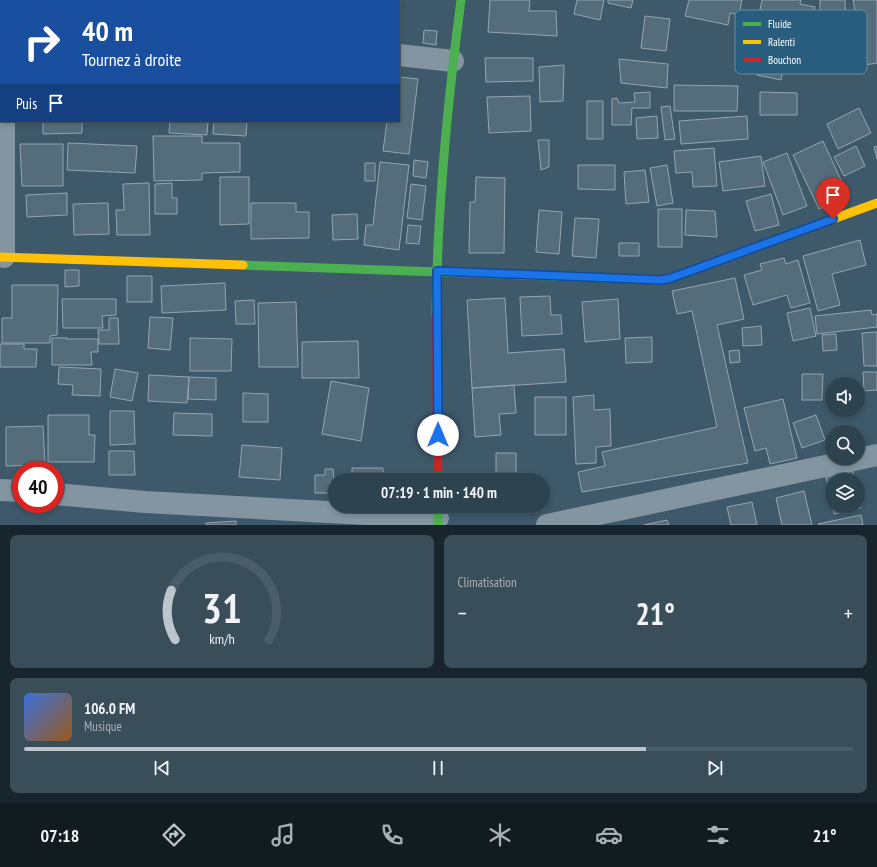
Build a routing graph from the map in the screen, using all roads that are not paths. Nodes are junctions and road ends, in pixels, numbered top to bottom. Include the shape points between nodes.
1 (461, 0) edge
2 (400, 55) edge
3 (453, 61) junction
4 (4, 122) edge
5 (877, 203) edge
6 (2, 257) edge
7 (437, 271) junction
8 (877, 455) edge
9 (438, 473) edge
10 (0, 490) edge
11 (12, 491) edge
12 (64, 495) edge
13 (438, 516) edge
14 (547, 525) edge

1 - 3 street
2 - 3 street
3 - 7 street via 441,179
4 - 6 street
5 - 7 street via 661,280
6 - 7 street
7 - 9 street
8 - 14 street
10 - 11 street
12 - 13 street via 145,502

